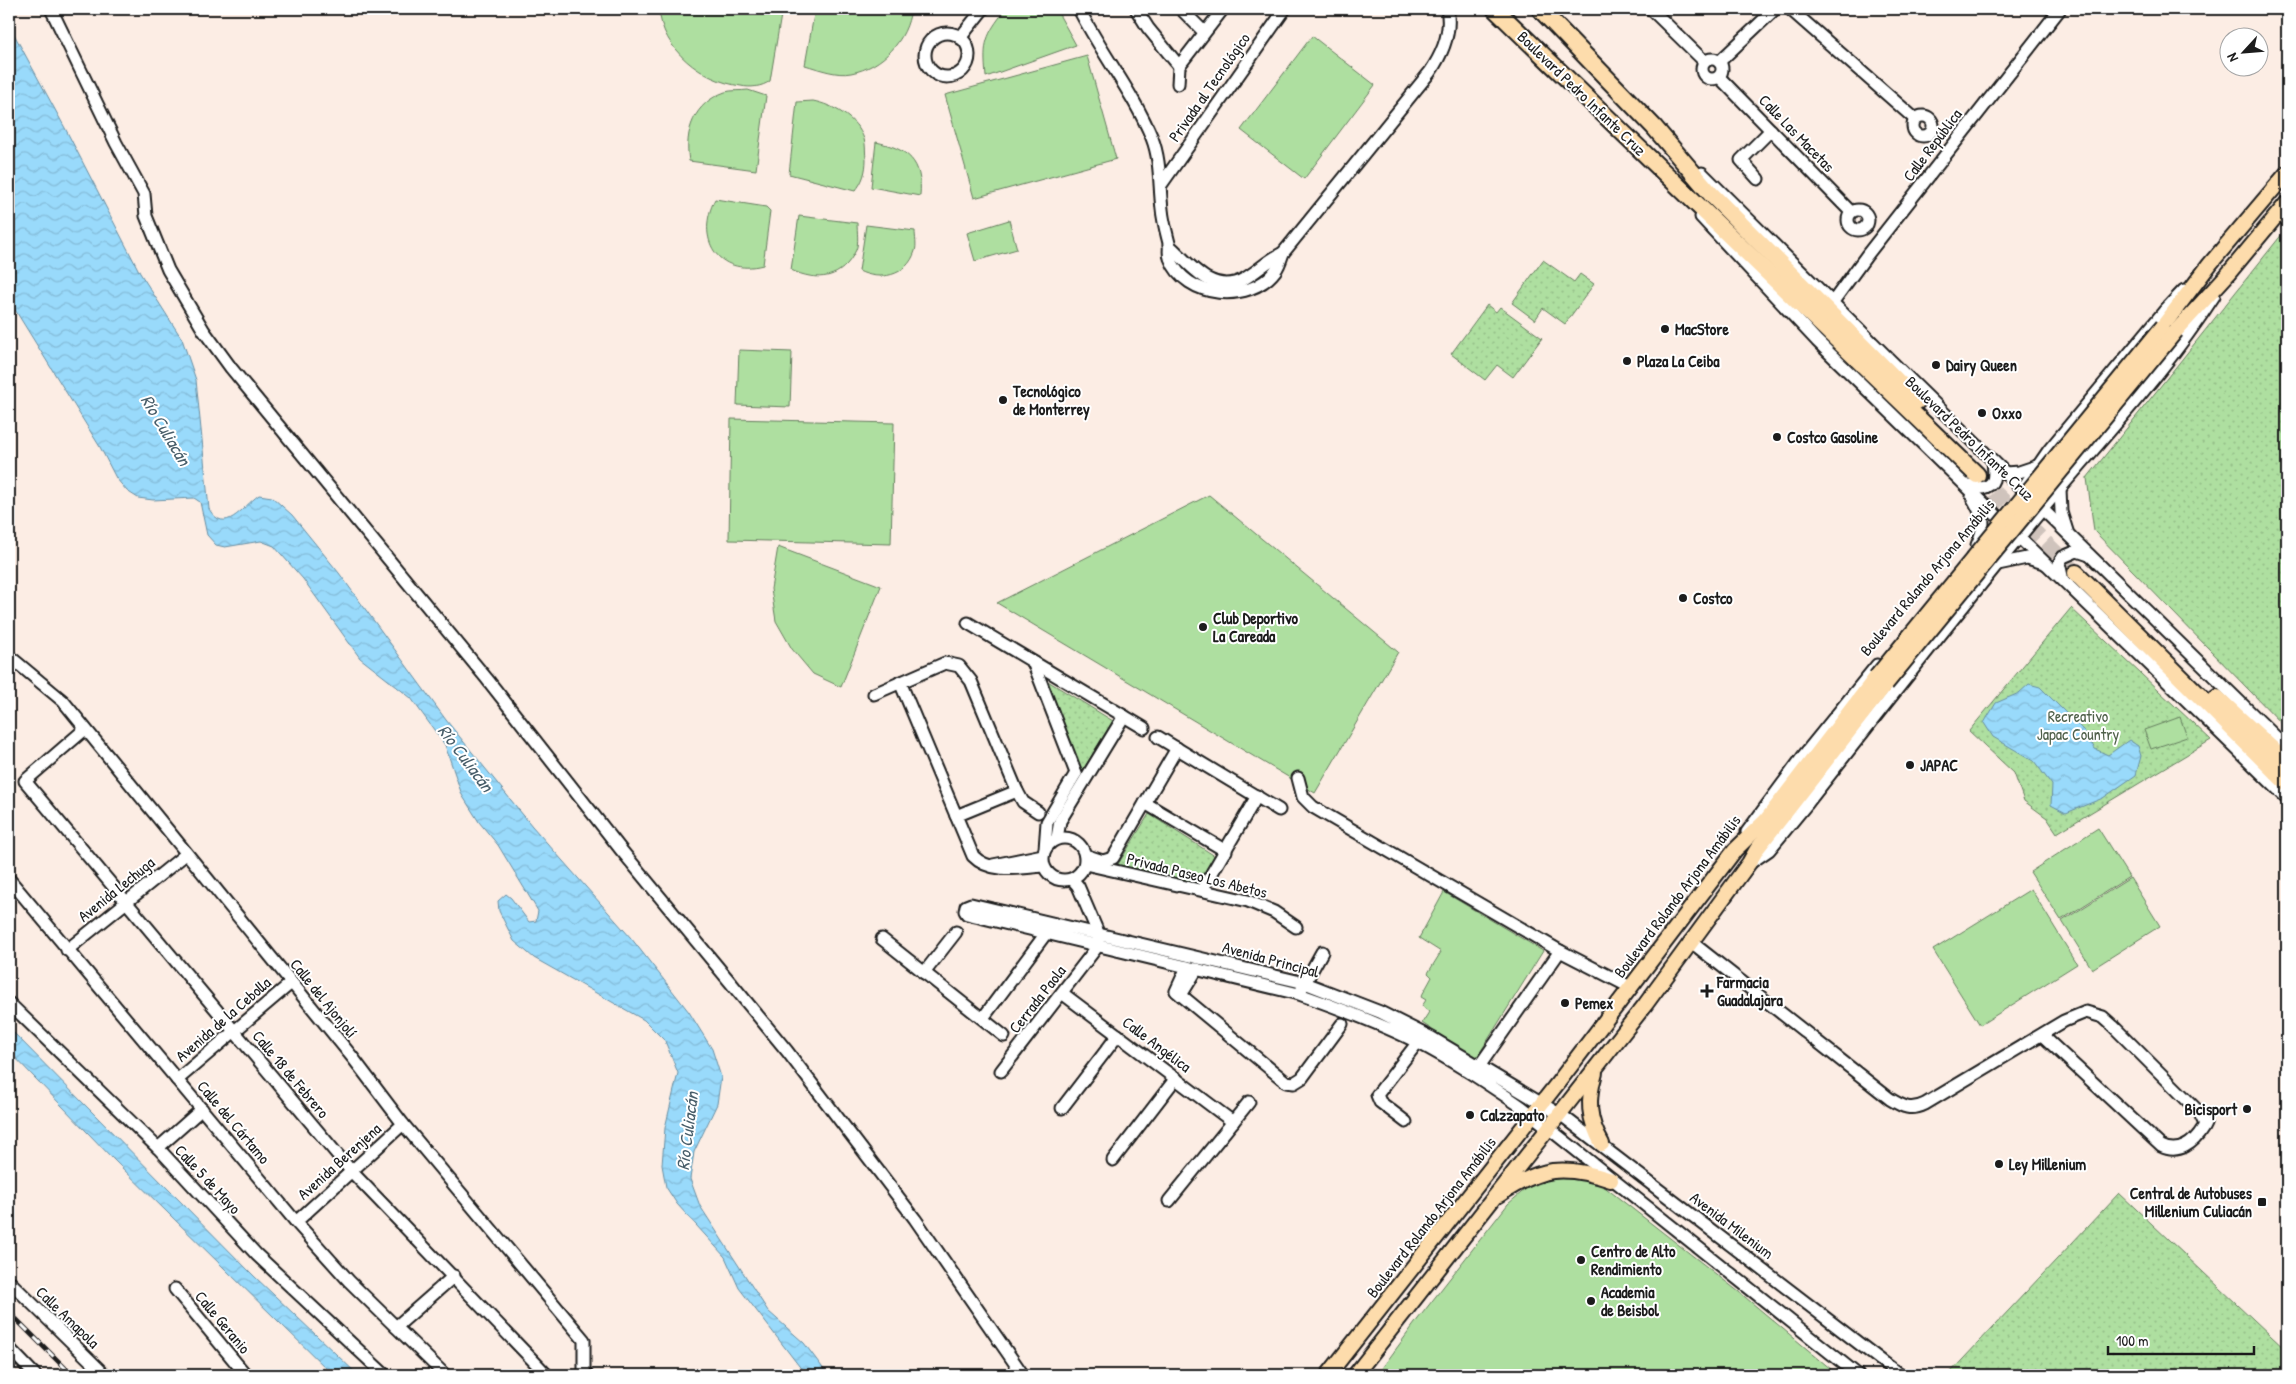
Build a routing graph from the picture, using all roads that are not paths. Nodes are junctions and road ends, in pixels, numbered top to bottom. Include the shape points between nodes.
1 (51, 9) edge
2 (983, 9) edge
3 (1079, 9) edge
4 (1136, 9) edge
5 (1181, 9) edge
6 (1223, 9) edge
7 (1284, 9) edge
8 (1447, 9) edge
9 (1495, 9) edge
10 (1540, 9) edge
11 (1651, 9) edge
12 (1775, 9) edge
13 (1790, 9) edge
14 (2060, 9) edge
15 (1204, 32) junction
16 (960, 38) dead end
17 (1705, 62) junction
18 (1719, 62) junction
19 (1179, 66) junction
20 (1719, 77) junction
21 (1178, 84) dead end
22 (1916, 119) dead end
23 (1654, 126) junction
24 (1771, 130) junction
25 (2287, 173) edge
26 (1758, 178) dead end
27 (1161, 185) junction
28 (2287, 203) edge
29 (1851, 212) dead end
30 (2210, 264) junction
31 (2228, 274) junction
32 (1832, 304) junction
33 (2170, 328) junction
34 (2040, 465) junction
35 (2005, 473) junction
36 (1977, 475) junction
37 (2060, 488) junction
38 (2022, 489) junction
39 (2042, 509) junction
40 (2000, 517) junction
41 (2020, 537) junction
42 (2074, 540) junction
43 (1977, 545) junction
44 (1998, 564) junction
45 (2048, 564) junction
46 (2078, 568) junction
47 (968, 622) dead end
48 (9, 656) edge
49 (1033, 662) junction
50 (900, 682) junction
51 (874, 694) dead end
52 (1124, 716) junction
53 (1144, 728) dead end
54 (84, 730) junction
55 (1158, 737) dead end
56 (1177, 748) junction
57 (2287, 748) edge
58 (2287, 763) edge
59 (1081, 776) junction
60 (1298, 778) dead end
61 (2287, 783) edge
62 (1017, 791) junction
63 (1257, 796) junction
64 (2287, 798) edge
65 (1145, 803) junction
66 (1279, 810) dead end
67 (1038, 812) dead end
68 (956, 816) junction
69 (1769, 824) junction
70 (1057, 838) junction
71 (1735, 850) junction
72 (1226, 851) junction
73 (186, 854) junction
74 (1044, 857) junction
75 (1085, 860) junction
76 (1749, 863) junction
77 (1110, 865) junction
78 (9, 879) edge
79 (1072, 879) junction
80 (1202, 890) junction
81 (126, 902) junction
82 (972, 910) dead end
83 (1296, 928) dead end
84 (1049, 929) junction
85 (956, 932) dead end
86 (1099, 935) junction
87 (882, 940) dead end
88 (1690, 941) junction
89 (1098, 947) junction
90 (67, 950) junction
91 (1560, 951) junction
92 (1322, 952) dead end
93 (1192, 968) junction
94 (924, 973) junction
95 (291, 982) junction
96 (1305, 983) junction
97 (1630, 987) junction
98 (1062, 993) junction
99 (1299, 994) junction
100 (9, 1003) edge
101 (982, 1018) junction
102 (1342, 1024) dead end
103 (234, 1031) junction
104 (2042, 1034) junction
105 (1118, 1035) junction
106 (1004, 1036) dead end
107 (1418, 1042) junction
108 (1480, 1065) junction
109 (1596, 1067) junction
110 (1001, 1071) dead end
111 (1176, 1078) junction
112 (177, 1080) junction
113 (1249, 1102) dead end
114 (1542, 1104) junction
115 (1062, 1108) dead end
116 (202, 1109) junction
117 (1559, 1113) junction
118 (1533, 1116) junction
119 (1233, 1122) junction
120 (1406, 1122) dead end
121 (403, 1124) junction
122 (1547, 1128) junction
123 (1602, 1144) junction
124 (158, 1148) junction
125 (1113, 1160) dead end
126 (352, 1172) junction
127 (1610, 1180) junction
128 (1169, 1201) dead end
129 (1488, 1202) junction
130 (296, 1222) junction
131 (454, 1276) junction
132 (9, 1281) edge
133 (175, 1289) dead end
134 (396, 1327) junction
135 (9, 1348) edge
136 (35, 1375) edge
137 (105, 1375) edge
138 (246, 1375) edge
139 (385, 1375) edge
140 (445, 1375) edge
141 (547, 1375) edge
142 (587, 1375) edge
143 (1023, 1375) edge
144 (1328, 1375) edge
145 (1354, 1375) edge
146 (1858, 1375) edge
147 (1900, 1375) edge

1 - 143 street via 144,194 146,216 168,270 204,331 792,1058 915,1219
2 - 16 street
3 - 27 street via 1148,128 1157,155
4 - 19 street
5 - 15 street
6 - 15 street
7 - 27 street, Privada al Tecnológico
8 - 27 street via 1450,19 1448,34 1430,72 1283,253 1267,260 1242,280 1221,283 1206,278 1194,271 1169,245 1163,224
9 - 36 highway, Boulevard Pedro Infante Cruz
10 - 23 highway, Boulevard Pedro Infante Cruz
11 - 17 street
12 - 13 street via 1781,12
12 - 18 street
13 - 22 street
14 - 32 street, Calle República
15 - 19 street
17 - 18 street via 1712,59
17 - 20 street via 1701,71 1704,77 1710,80
18 - 20 street via 1722,68
19 - 21 street
20 - 24 street, Calle Las Macetas
23 - 32 street, Boulevard Pedro Infante Cruz
23 - 36 highway, Boulevard Pedro Infante Cruz via 1711,194
24 - 26 street via 1742,160
24 - 29 street, Calle Las Macetas
25 - 30 main road
28 - 31 main road
30 - 33 main road
30 - 34 street, Boulevard Rolando Arjona Amábilis via 2166,309
31 - 33 main road
31 - 37 street via 2190,334
32 - 36 street, Boulevard Pedro Infante Cruz
33 - 69 main road, bridge via 1881,680
34 - 35 street
34 - 38 street, Boulevard Rolando Arjona Amábilis
35 - 36 street, Boulevard Pedro Infante Cruz
35 - 38 street, Boulevard Pedro Infante Cruz
36 - 40 street, Boulevard Pedro Infante Cruz
36 - 43 street via 1984,522
37 - 39 street
37 - 42 street via 2062,521
38 - 39 street, Boulevard Pedro Infante Cruz
38 - 40 street, Boulevard Rolando Arjona Amábilis
39 - 41 street
39 - 42 street, Boulevard Pedro Infante Cruz
40 - 41 street, Boulevard Pedro Infante Cruz
40 - 43 street, Boulevard Rolando Arjona Amábilis
41 - 44 street
41 - 45 street, Boulevard Pedro Infante Cruz
42 - 46 street, Boulevard Pedro Infante Cruz
43 - 71 street, Boulevard Rolando Arjona Amábilis via 1804,754
44 - 45 street via 2027,558
44 - 76 street via 1769,850
45 - 46 street, Boulevard Pedro Infante Cruz
46 - 57 street, Boulevard Pedro Infante Cruz
46 - 58 highway, Boulevard Pedro Infante Cruz
46 - 61 highway, Boulevard Pedro Infante Cruz
46 - 64 street, Boulevard Pedro Infante Cruz
47 - 49 street
48 - 54 street, Calle del Ajonjolí via 63,701
49 - 52 street
49 - 59 street
50 - 51 street
50 - 62 street via 944,663 959,666 971,681
50 - 68 street
52 - 53 street
52 - 59 street
54 - 73 street, Calle del Ajonjolí
54 - 81 street, Calle 18 de Febrero via 25,781
55 - 56 street
56 - 63 street
56 - 65 street
59 - 70 street via 1060,821
59 - 74 street via 1047,822
60 - 91 street via 1303,797 1313,807
62 - 67 street via 1023,802
62 - 68 street
63 - 66 street
63 - 72 street
65 - 72 street
65 - 77 street
68 - 74 street via 973,856 983,864 992,866
69 - 71 main road
69 - 76 main road
70 - 74 street
70 - 75 street via 1078,842
71 - 97 main road, Boulevard Rolando Arjona Amábilis
72 - 80 street
73 - 81 street, Avenida Lechuga
73 - 95 street, Calle del Ajonjolí
74 - 79 street via 1051,876
75 - 77 street, Privada Paseo Los Abetos
75 - 79 street via 1078,875
76 - 88 main road
77 - 80 street, Privada Paseo Los Abetos
78 - 90 street, Calle del Cártamo
79 - 86 street
80 - 83 street, Privada Paseo Los Abetos via 1248,901 1274,912
81 - 90 street, Avenida Lechuga
81 - 103 street, Calle 18 de Febrero
82 - 84 street, Avenida Principal
84 - 86 street, Avenida Principal
84 - 89 street, Avenida Principal
84 - 101 street
85 - 94 street
86 - 89 street
86 - 96 street, Avenida Principal
87 - 94 street
88 - 104 street via 1890,1099 1908,1108 1925,1104
88 - 109 main road
89 - 93 street, Avenida Principal
89 - 98 street, Cerrada Paola
90 - 112 street, Calle del Cártamo
91 - 97 street
91 - 108 street
92 - 96 street
93 - 99 street, Avenida Principal
93 - 102 street via 1179,991 1282,1080 1290,1083 1302,1078
94 - 101 street
95 - 103 street, Avenida de la Cebolla
95 - 121 street, Calle del Ajonjolí
96 - 99 street
96 - 108 street, Avenida Principal via 1380,1012
97 - 114 main road, Boulevard Rolando Arjona Amábilis
98 - 105 street, Calle Angélica
98 - 110 street, Cerrada Paola
99 - 107 street, Avenida Principal
100 - 124 street, Calle 5 de Mayo
101 - 106 street
103 - 112 street, Avenida de la Cebolla
103 - 126 street, Calle 18 de Febrero
104 - 104 street via 2161,1146 2179,1150 2204,1128 2199,1112 2103,1017 2086,1012
105 - 111 street, Calle Angélica
105 - 115 street
107 - 118 street, Avenida Principal via 1476,1076
107 - 120 street via 1377,1096
108 - 114 street, Avenida Principal
109 - 117 main road
109 - 123 main road via 1589,1111 1593,1128
111 - 119 street, Calle Angélica
111 - 125 street
112 - 116 street, Calle del Cártamo
113 - 119 street
114 - 117 street, Avenida Milenium
114 - 118 main road, Boulevard Rolando Arjona Amábilis
116 - 124 street
116 - 130 street, Calle del Cártamo
117 - 122 main road
117 - 123 street, Avenida Milenium
118 - 122 street
118 - 144 main road, Boulevard Rolando Arjona Amábilis
119 - 128 street
121 - 126 street, Avenida Berenjena
121 - 142 street, Calle del Ajonjolí via 584,1340 584,1371
122 - 127 street
122 - 129 main road
123 - 147 street, Avenida Milenium
124 - 139 street, Calle 5 de Mayo via 257,1255
126 - 130 street, Avenida Berenjena
126 - 131 street, Calle 18 de Febrero
127 - 129 main road via 1577,1169 1545,1171 1518,1182
127 - 146 street
129 - 145 main road
130 - 134 street, Calle del Cártamo
131 - 134 street
131 - 141 street, Calle 18 de Febrero
132 - 137 street, Calle Amapola
133 - 138 street, Calle Geranio
134 - 140 street, Calle del Cártamo
135 - 136 street

